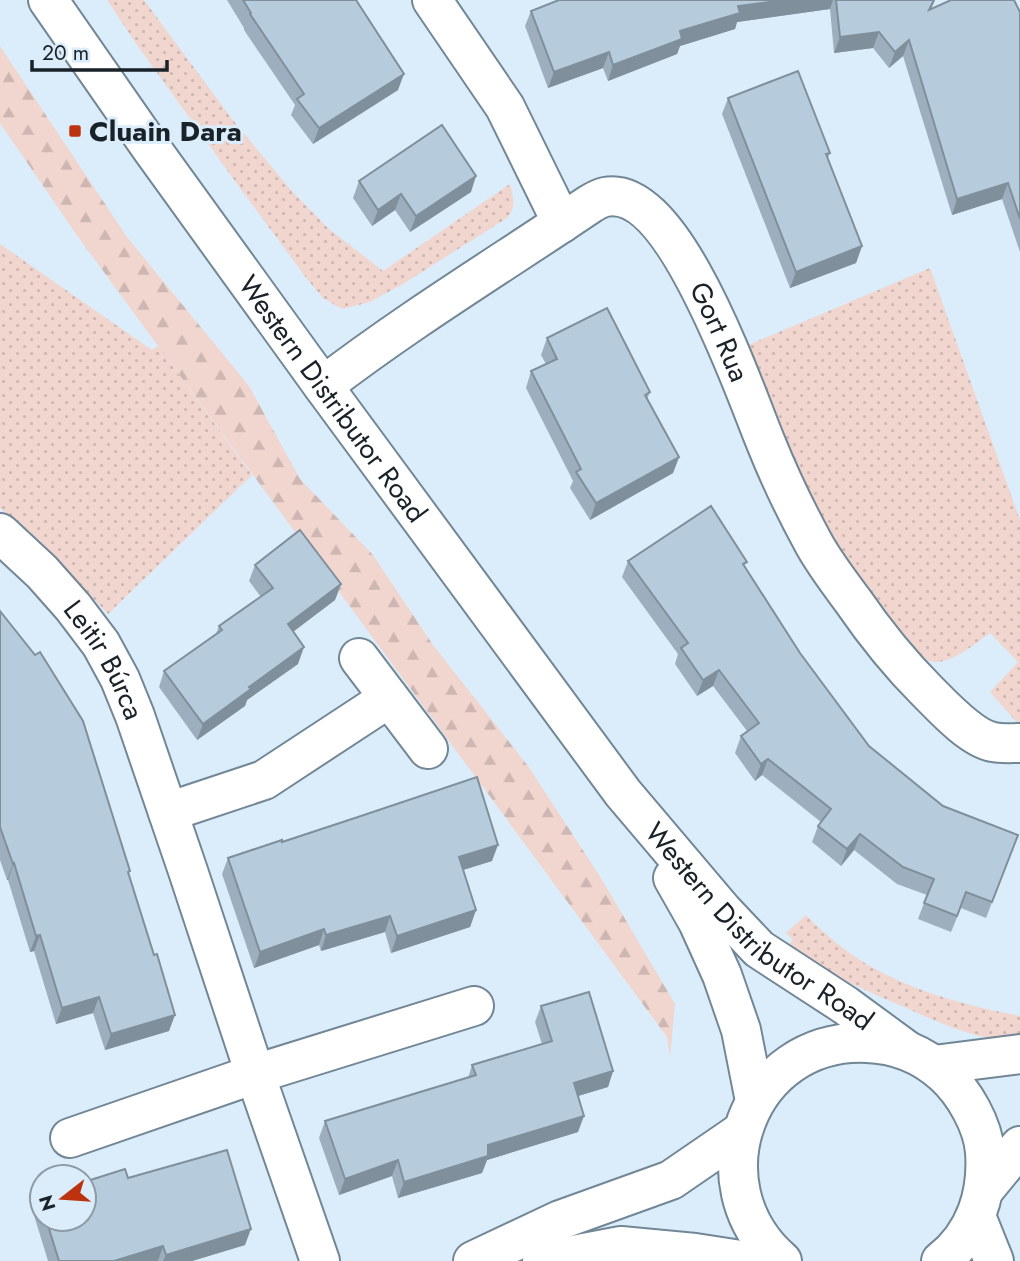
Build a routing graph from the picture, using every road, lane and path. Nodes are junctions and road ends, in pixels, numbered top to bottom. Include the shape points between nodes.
1 (48, 0) edge
2 (432, 0) edge
3 (562, 223) junction
4 (323, 386) junction
5 (0, 533) edge
6 (359, 658) dead end
7 (389, 698) junction
8 (1020, 743) edge
9 (428, 749) dead end
10 (623, 793) junction
11 (168, 813) junction
12 (474, 1006) dead end
13 (1020, 1054) edge
14 (920, 1057) junction
15 (255, 1074) junction
16 (748, 1117) junction
17 (70, 1138) dead end
18 (1020, 1146) edge
19 (980, 1203) junction
20 (320, 1261) edge
21 (473, 1261) edge
22 (542, 1261) edge
23 (747, 1261) edge
24 (782, 1261) edge
25 (941, 1261) edge
26 (994, 1261) edge

1 - 4 street, Western Distributor Road
2 - 3 street via 505,107
3 - 4 street, Gort Rua
3 - 8 street, Gort Rua via 603,197 617,196 633,202 659,224 709,304 785,489 831,573 910,675 946,711 991,742
4 - 10 street, Western Distributor Road
5 - 11 street, Leitir Búrca via 58,589 110,659
6 - 7 street
7 - 9 street
7 - 11 street via 264,780
10 - 14 street, Western Distributor Road via 759,949
10 - 16 street, Western Distributor Road via 698,922 722,975 741,1030
11 - 15 street, Leitir Búrca
12 - 15 street
13 - 14 street
14 - 16 street via 884,1044 850,1042 822,1048 792,1063 772,1080
14 - 19 street, Western Distributor Road via 953,1081 976,1117 985,1145
15 - 17 street
15 - 20 street, Leitir Búrca
16 - 21 street via 671,1180 560,1220
16 - 24 street, Western Distributor Road via 738,1164 741,1197 748,1218
18 - 19 street
19 - 25 street via 965,1236
19 - 26 street
22 - 23 street via 621,1246

